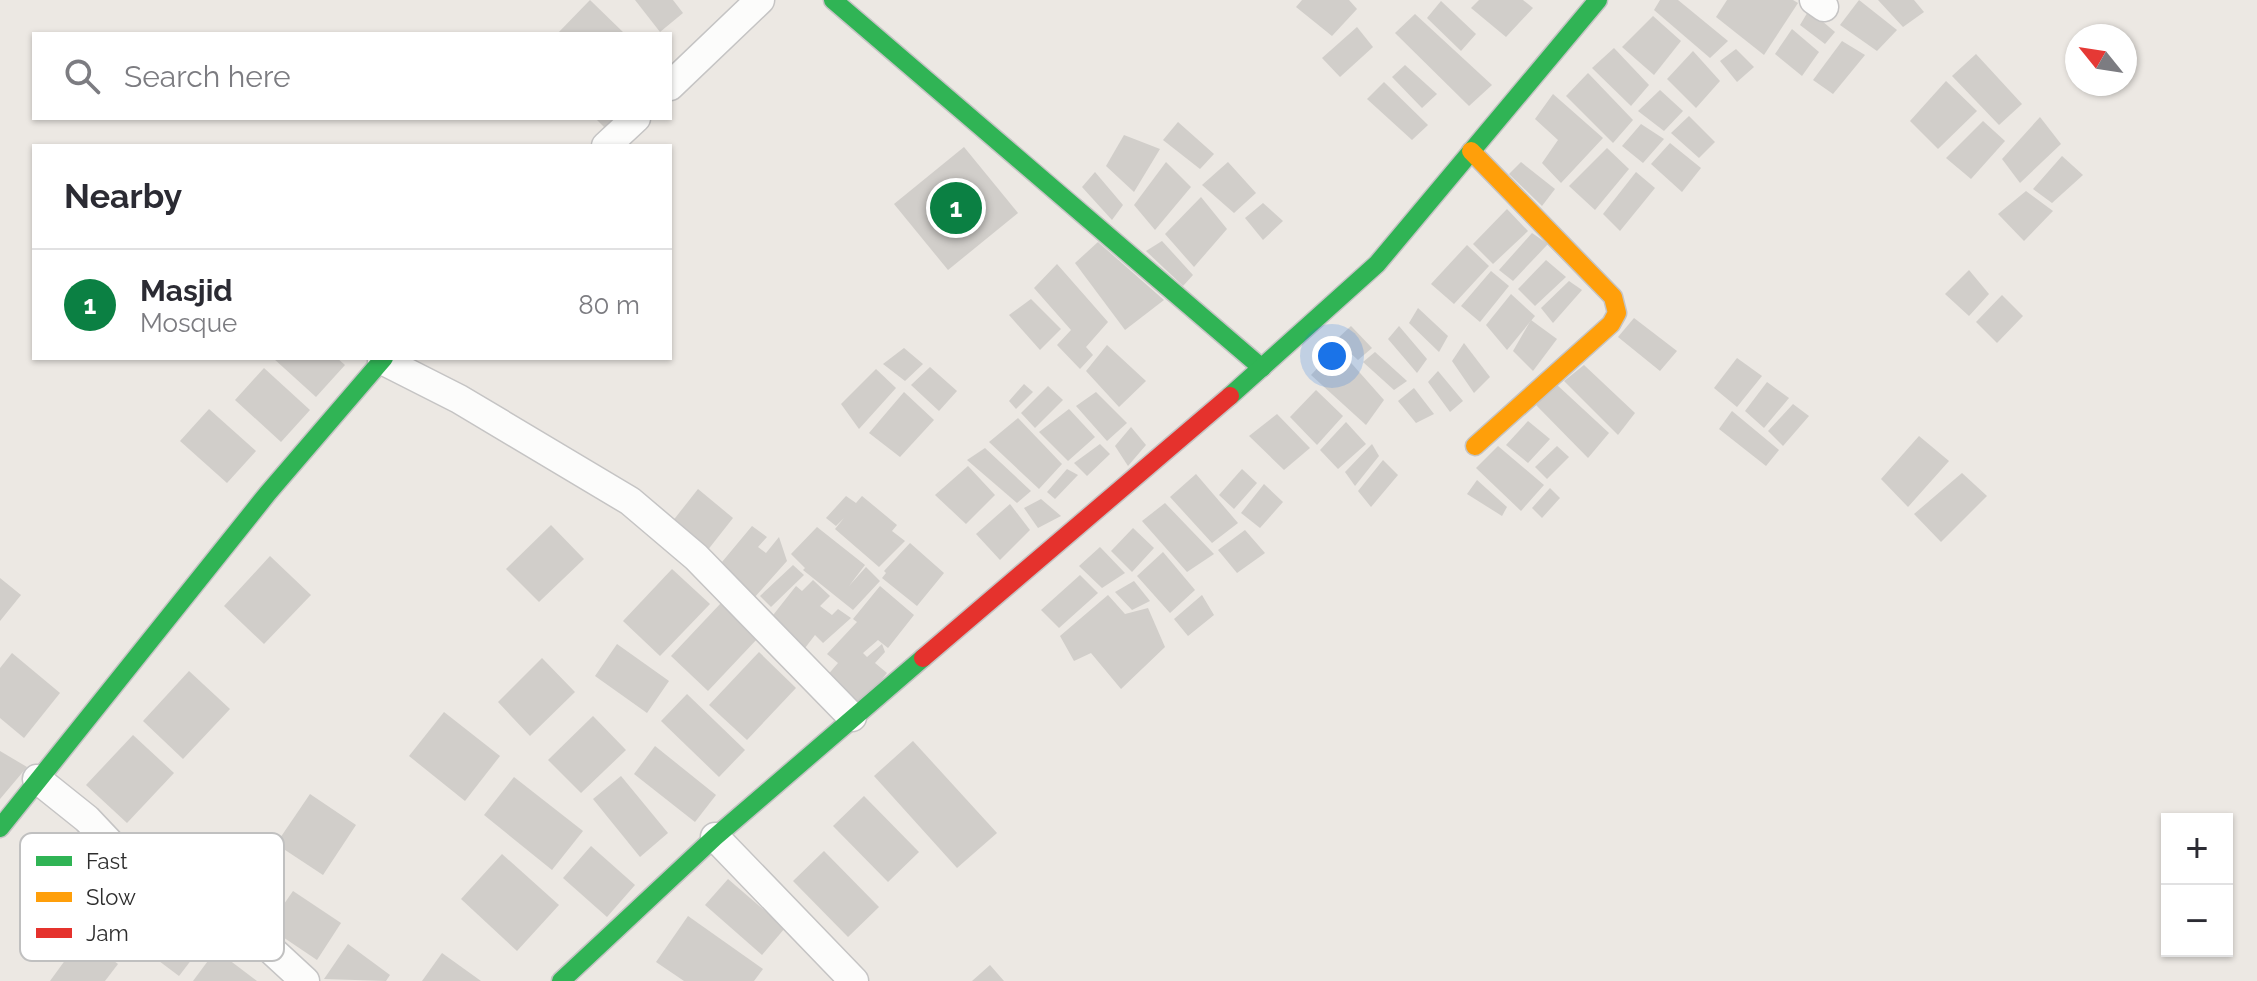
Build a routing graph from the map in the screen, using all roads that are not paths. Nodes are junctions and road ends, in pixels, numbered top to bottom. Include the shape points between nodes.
1 (760, 0) edge
2 (833, 0) edge
3 (1598, 0) edge
4 (672, 84) edge
5 (634, 120) edge
6 (608, 144) edge
7 (1471, 151) junction
8 (382, 360) edge
9 (385, 360) edge
10 (1262, 368) junction
11 (1475, 446) dead end
12 (852, 717) junction
13 (37, 779) junction
14 (0, 828) edge
15 (100, 833) edge
16 (715, 837) junction
17 (283, 961) edge
18 (305, 981) edge
19 (561, 981) edge
20 (854, 981) edge

1 - 4 street
2 - 10 street
3 - 7 street
5 - 6 street
7 - 10 street via 1377,264
7 - 11 street via 1613,297 1617,313
8 - 13 street
9 - 12 street via 630,501 696,557
10 - 12 street
12 - 16 street
13 - 14 street
13 - 15 street
16 - 19 street
16 - 20 street
17 - 18 street

